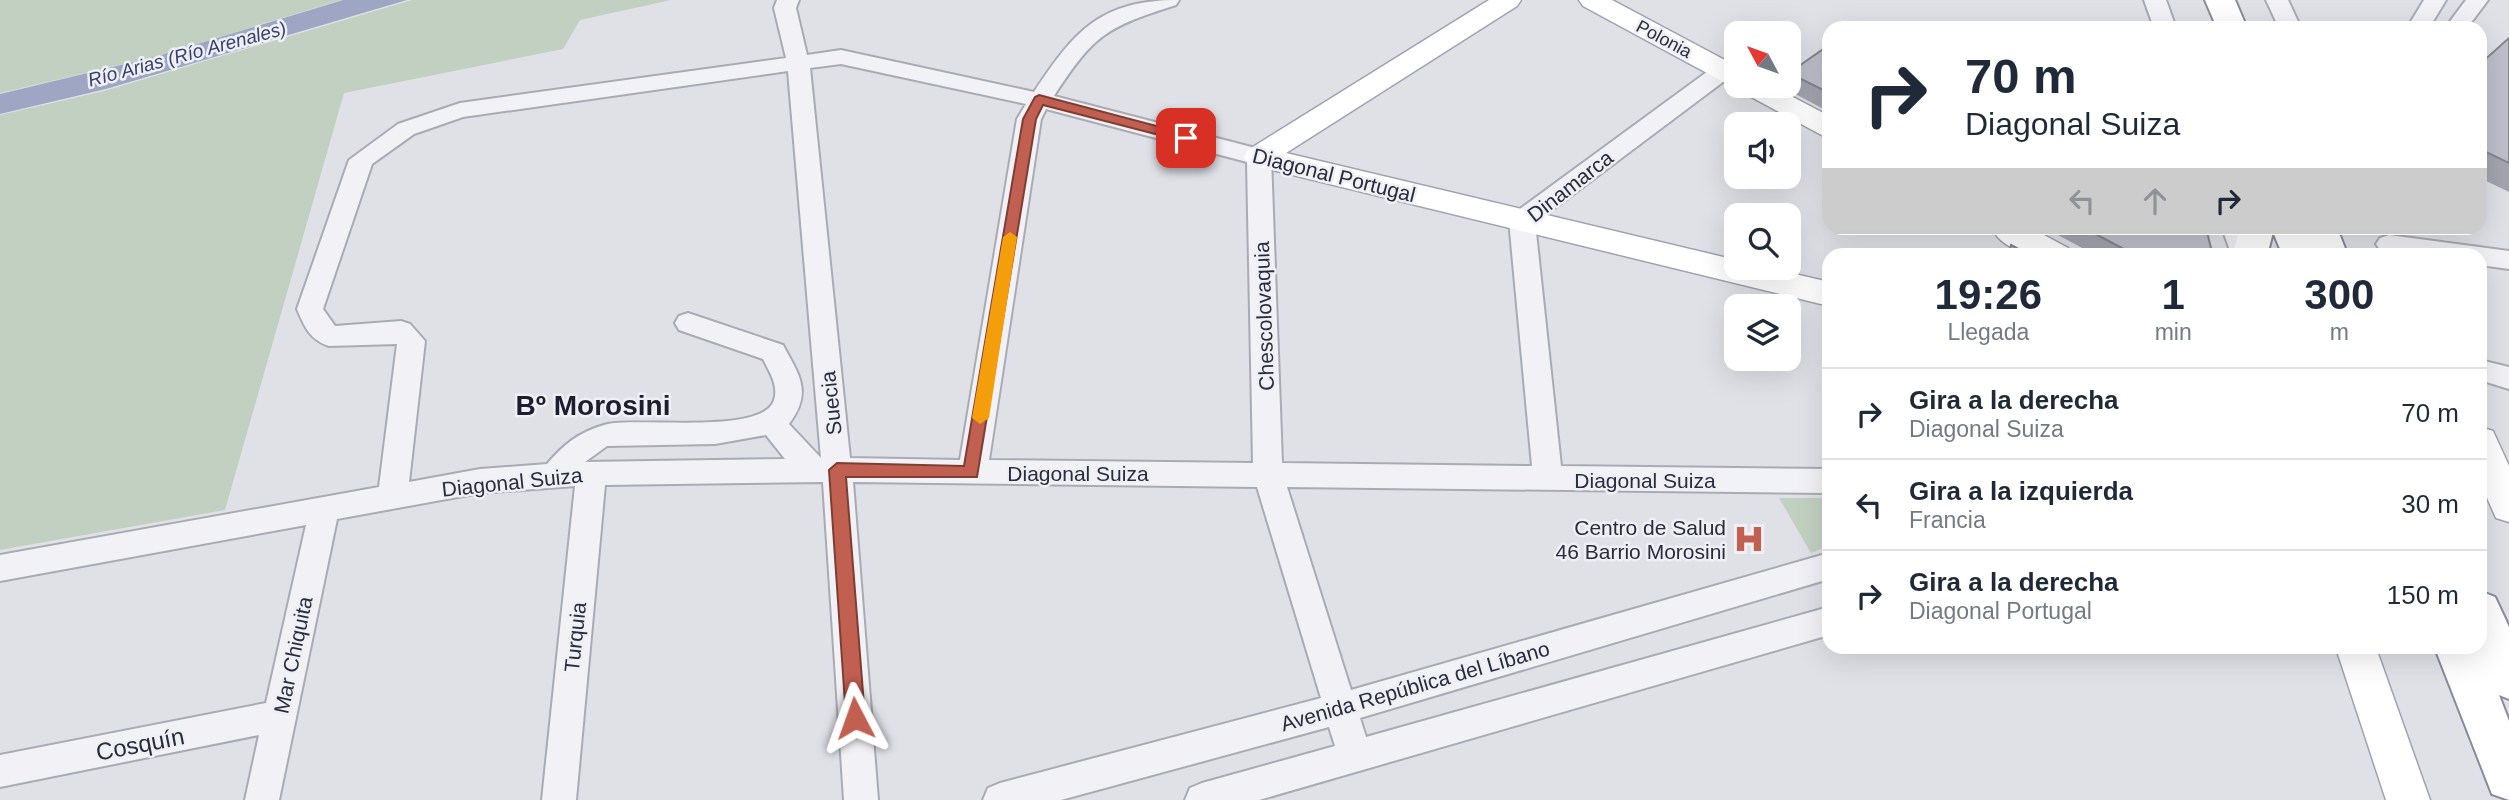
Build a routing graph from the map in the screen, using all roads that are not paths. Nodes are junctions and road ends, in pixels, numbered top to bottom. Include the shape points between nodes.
1 (1168, 0) edge
2 (1508, 0) edge
3 (1592, 0) edge
4 (2155, 0) edge
5 (2195, 0) edge
6 (2220, 0) edge
7 (2277, 0) edge
8 (2435, 0) edge
9 (2477, 0) edge
10 (787, 4) edge
11 (2162, 21) edge
12 (2204, 21) edge
13 (2229, 21) edge
14 (2287, 21) edge
15 (2422, 21) edge
16 (2461, 21) edge
17 (798, 63) junction
18 (1724, 72) edge
19 (1724, 79) edge
20 (1772, 98) edge
21 (1039, 100) junction
22 (1822, 125) edge
23 (1259, 157) junction
24 (1522, 220) junction
25 (2020, 235) edge
26 (2388, 242) edge
27 (2043, 248) edge
28 (2425, 248) edge
29 (2487, 257) edge
30 (2509, 260) edge
31 (1822, 292) edge
32 (688, 323) dead end
33 (2487, 372) edge
34 (2509, 378) edge
35 (772, 423) junction
36 (2487, 456) edge
37 (825, 470) junction
38 (591, 473) junction
39 (971, 473) junction
40 (1268, 474) junction
41 (555, 476) junction
42 (1548, 479) junction
43 (1822, 481) edge
44 (392, 498) junction
45 (2507, 499) edge
46 (324, 510) junction
47 (0, 568) edge
48 (1822, 568) edge
49 (1822, 623) edge
50 (2487, 627) edge
51 (2358, 654) edge
52 (2459, 654) edge
53 (2509, 679) edge
54 (1338, 709) junction
55 (281, 716) junction
56 (1355, 756) junction
57 (0, 771) edge
58 (2509, 778) edge
59 (262, 800) edge
60 (559, 800) edge
61 (861, 800) edge
62 (1000, 800) edge
63 (1202, 800) edge
64 (2408, 800) edge

1 - 21 street via 1094,30
2 - 23 main road
3 - 18 main road, Polonia
4 - 11 street
5 - 12 highway
6 - 13 highway
7 - 14 street
8 - 15 street
9 - 16 street
10 - 17 street, Suecia
17 - 21 street, Diagonal Portugal via 826,57 858,59
17 - 37 street, Suecia
17 - 44 street, Diagonal Portugal via 460,110 406,129 361,160 310,309 329,337 401,331 411,341
19 - 24 street, Dinamarca
20 - 22 main road
21 - 23 street, Diagonal Portugal
21 - 39 street via 1030,119
23 - 24 main road, Diagonal Portugal
23 - 40 street, Chescolovaquia
24 - 31 main road, Diagonal Portugal
24 - 42 street, Dinamarca
25 - 27 main road
26 - 28 street
29 - 30 street
32 - 35 street via 773,352 786,378 789,398
33 - 34 street
35 - 37 street
35 - 41 street via 748,429 607,435 575,450
36 - 45 main road
37 - 38 street, Diagonal Suiza
37 - 39 street, Diagonal Suiza
37 - 61 street, Suecia
38 - 41 street, Diagonal Suiza
38 - 60 street, Turquia
39 - 40 street, Diagonal Suiza
40 - 42 street, Diagonal Suiza
40 - 54 street, Chescolovaquia
41 - 44 street, Diagonal Suiza via 480,481
42 - 43 street, Diagonal Suiza
44 - 46 street, Diagonal Suiza
46 - 47 street, Diagonal Suiza
46 - 55 street, Mar Chiquita
48 - 54 street, Avenida República del Líbano
49 - 56 street
50 - 53 highway
51 - 64 main road
52 - 58 highway
54 - 56 street, Chescolovaquia
54 - 62 street, Avenida República del Líbano
55 - 57 street, Cosquín
55 - 59 street, Mar Chiquita
56 - 63 street

